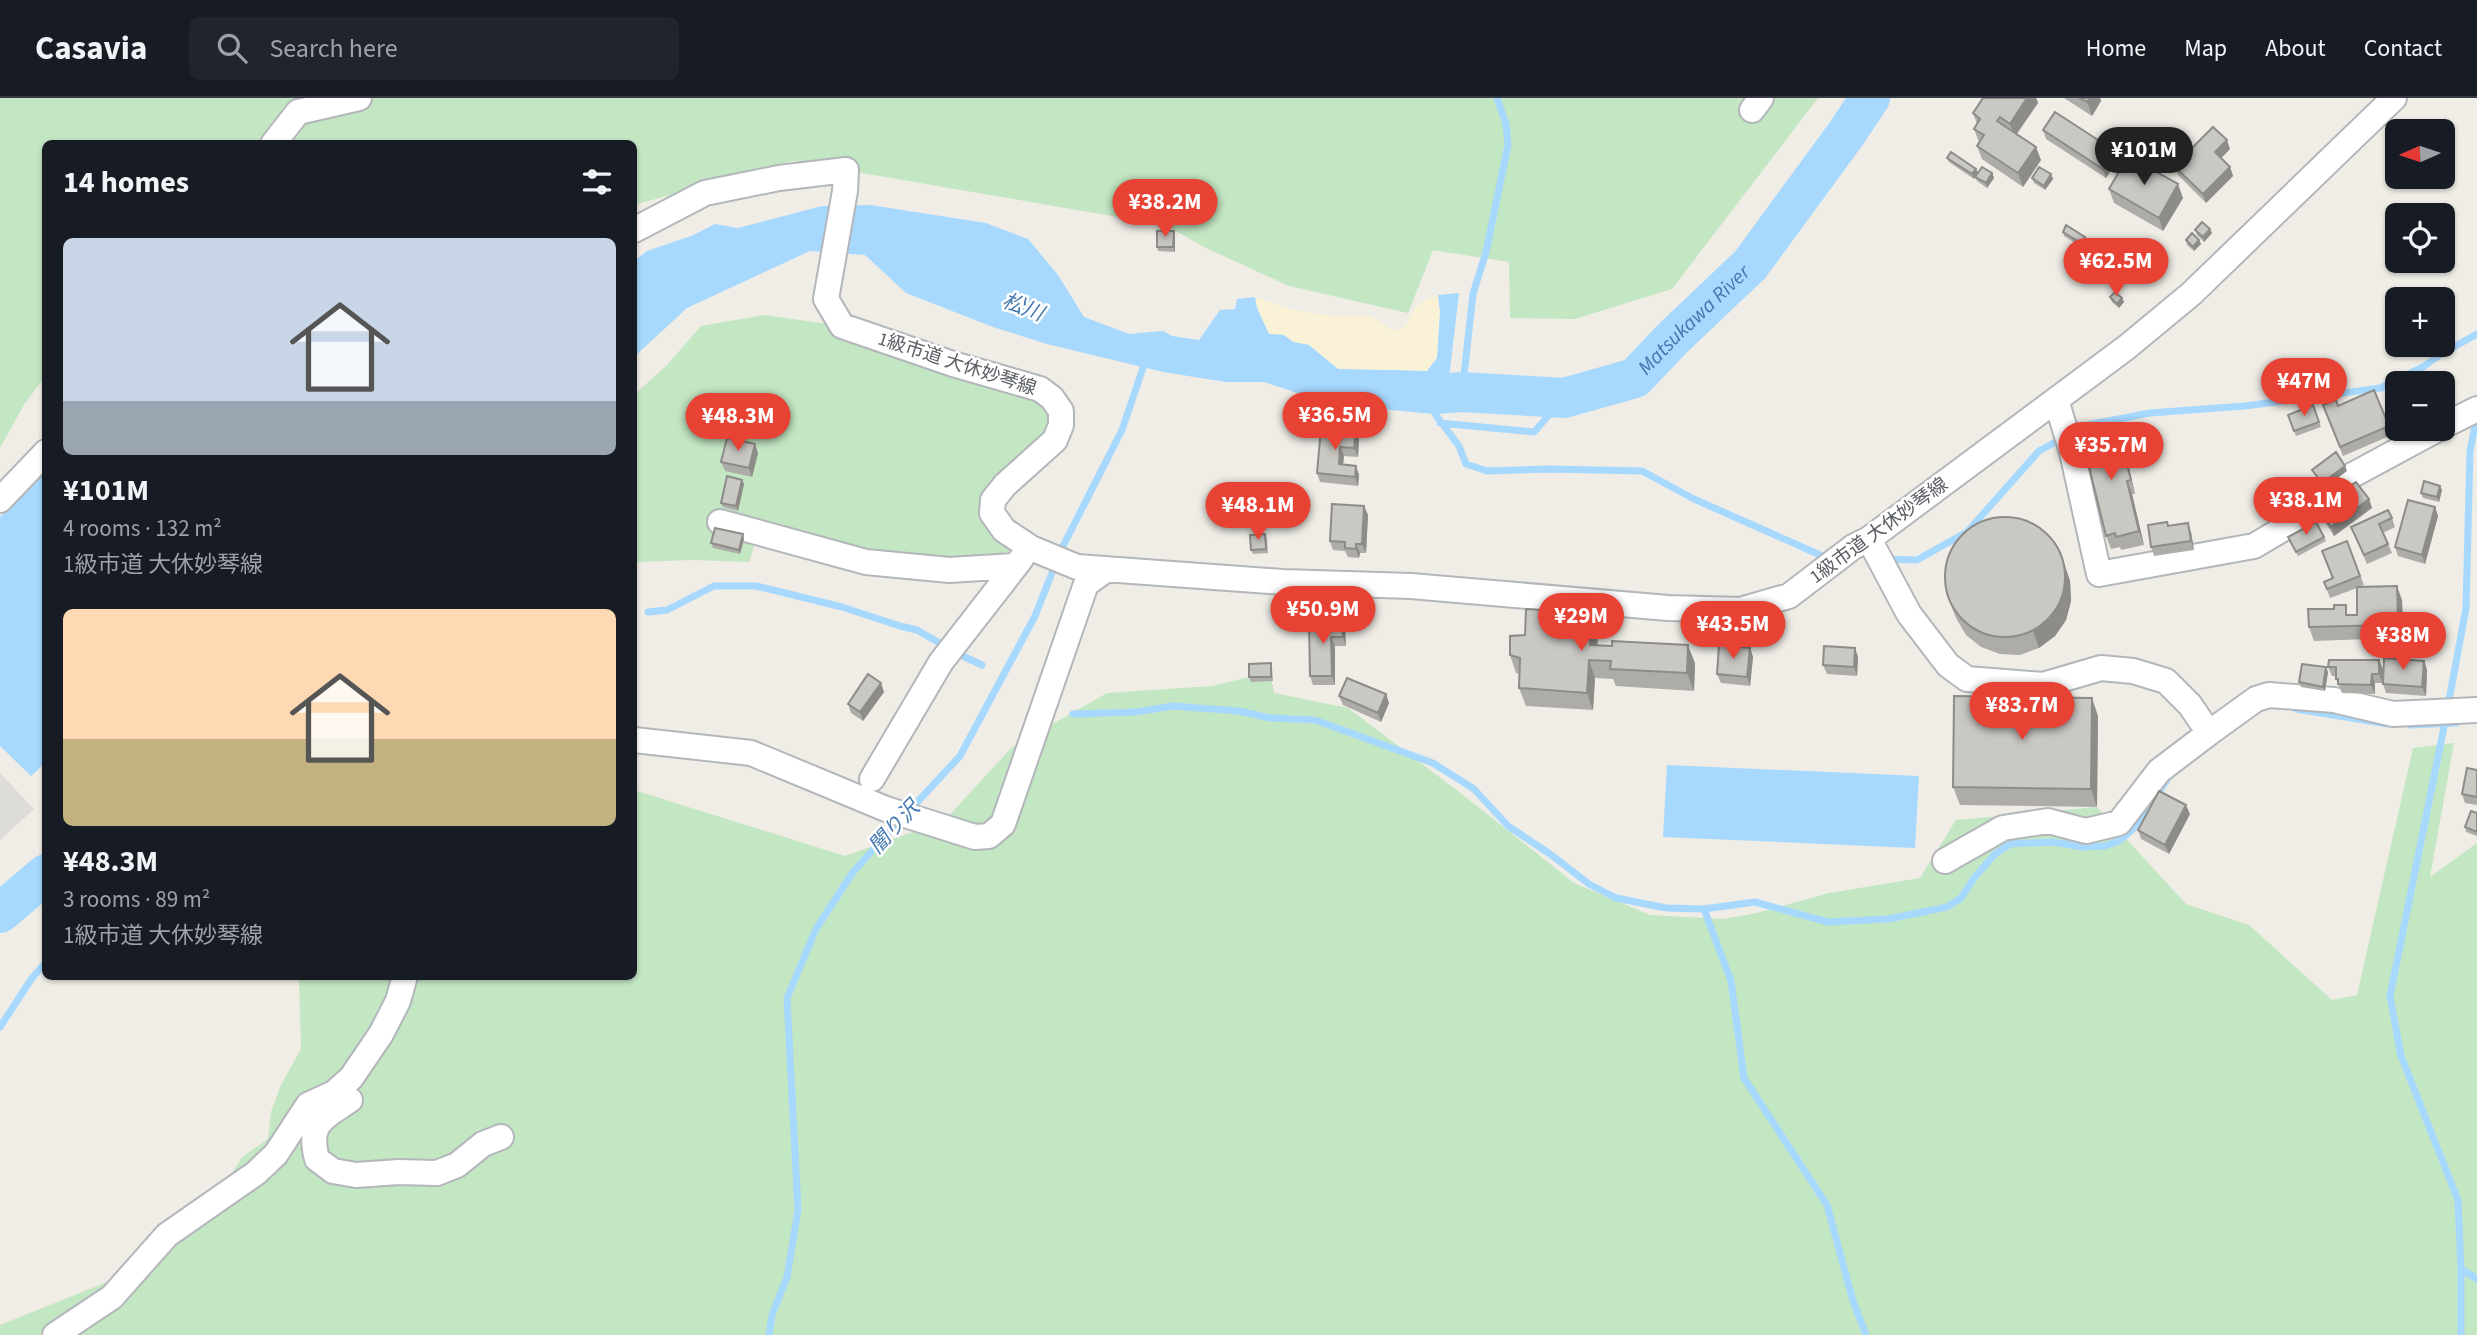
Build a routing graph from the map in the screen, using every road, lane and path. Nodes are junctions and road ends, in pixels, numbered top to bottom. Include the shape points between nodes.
1 (359, 98) edge
2 (2395, 98) edge
3 (276, 140) edge
4 (637, 228) edge
5 (2471, 411) edge
6 (2060, 412) junction
7 (2455, 420) edge
8 (2416, 441) edge
9 (42, 456) edge
10 (0, 500) edge
11 (720, 522) dead end
12 (1866, 546) junction
13 (1031, 556) junction
14 (1107, 569) junction
15 (2468, 711) edge
16 (2209, 733) junction
17 (637, 740) edge
18 (872, 779) dead end
19 (1945, 861) dead end
20 (404, 980) edge
21 (356, 1070) junction
22 (501, 1137) dead end
23 (55, 1335) edge

1 - 3 street via 298,112
2 - 6 street, 1級市道 大休妙琴線
4 - 13 street, 1級市道 大休妙琴線 via 705,194 742,184 846,170 826,299 842,326 1040,389 1061,411 1055,440 993,500 992,513
5 - 7 street
6 - 8 street via 2099,574 2253,546 2298,520 2349,477
6 - 12 street, 1級市道 大休妙琴線
9 - 10 street
11 - 13 street via 866,562 949,570
12 - 14 street, 1級市道 大休妙琴線 via 1788,596 1741,610
12 - 16 street via 1930,643 1967,679 2043,685 2101,668 2133,671 2166,681
13 - 14 street, 1級市道 大休妙琴線
13 - 18 street via 941,662
14 - 17 street via 1086,584 1003,824 989,836 975,837 886,809 751,753
15 - 16 street via 2393,713 2269,695 2256,699
16 - 19 street via 2160,771 2119,823 2086,831 2048,821 2003,828
20 - 21 street via 381,1034
21 - 22 street via 355,1096 328,1113 312,1142 317,1159 333,1171 356,1175 437,1173
21 - 23 street via 334,1093 308,1105 276,1154 256,1173 167,1235 112,1297

